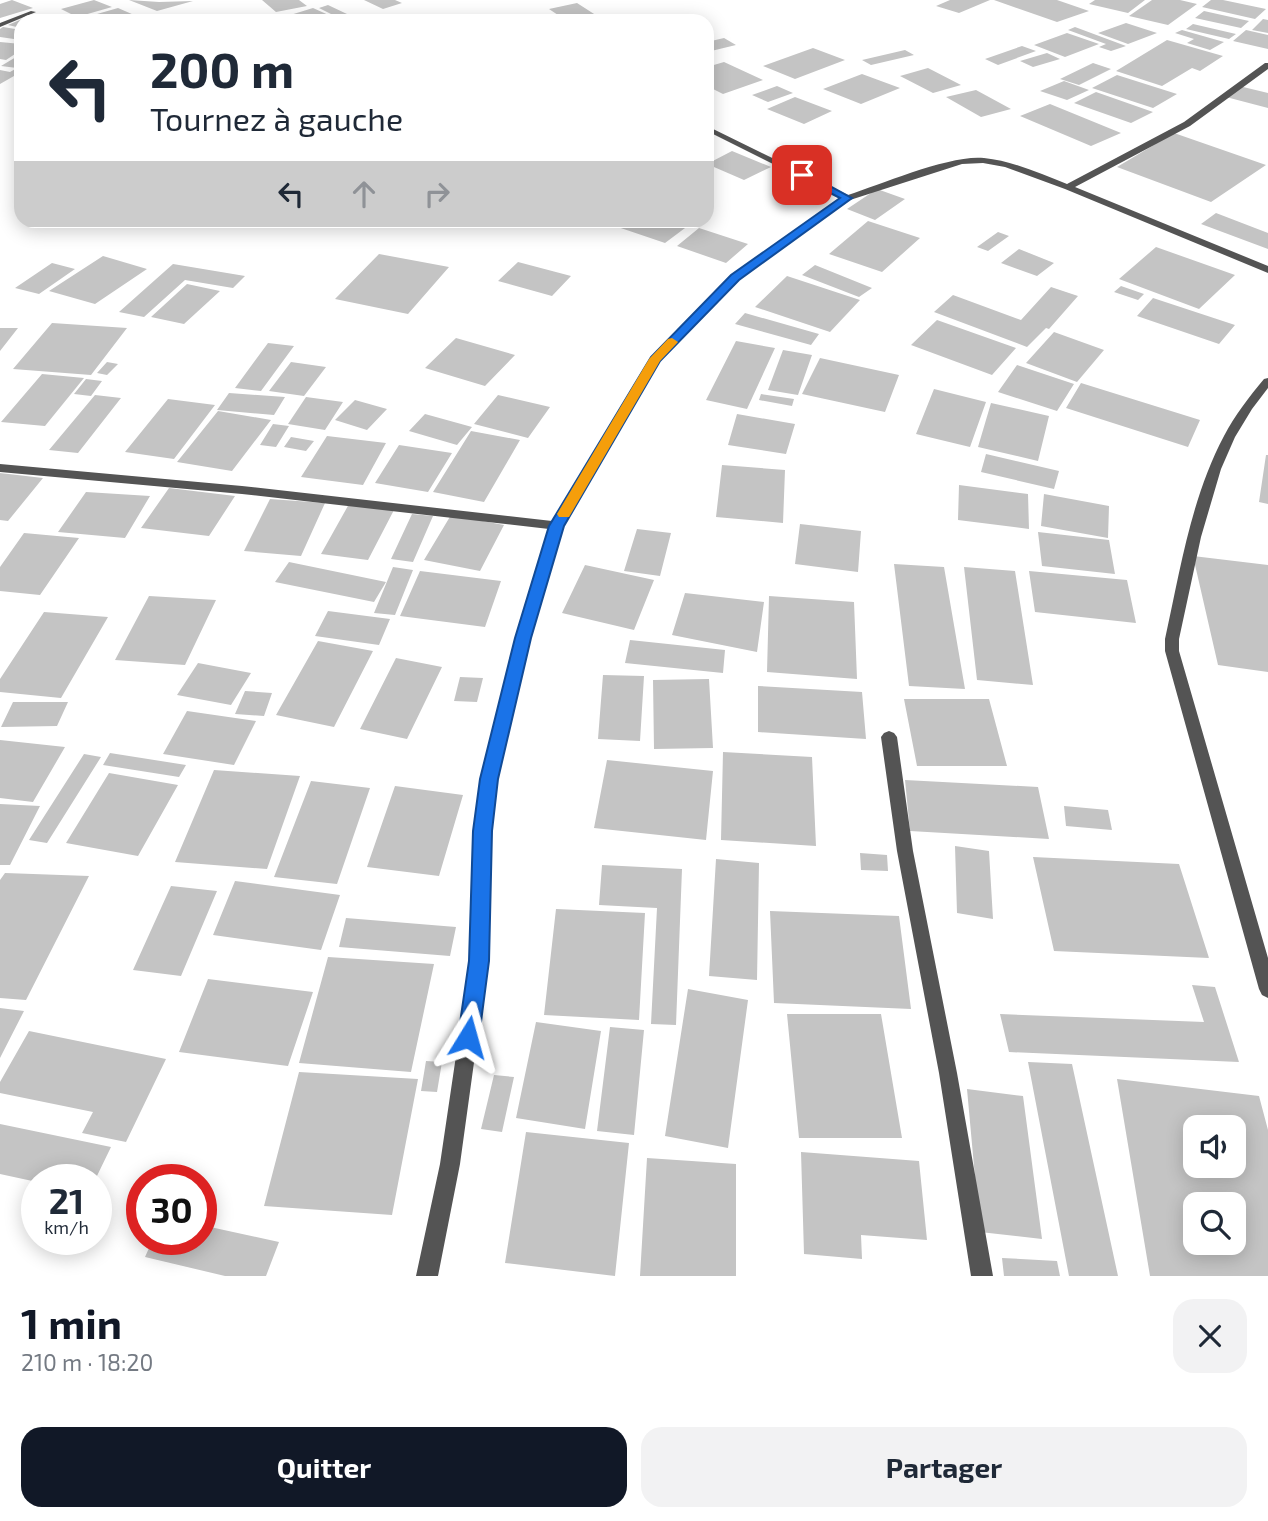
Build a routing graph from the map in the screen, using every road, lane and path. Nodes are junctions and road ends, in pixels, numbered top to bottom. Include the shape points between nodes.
1 (33, 12) dead end
2 (28, 14) edge
3 (1268, 65) edge
4 (714, 132) edge
5 (1068, 187) junction
6 (847, 198) junction
7 (1268, 270) edge
8 (1268, 381) edge
9 (0, 468) edge
10 (556, 526) junction
11 (889, 737) dead end
12 (1268, 989) edge
13 (426, 1276) edge
14 (982, 1276) edge

1 - 2 street
3 - 5 street via 1186,124
4 - 6 street
5 - 6 street via 1007,165 961,161
5 - 7 street
6 - 10 street via 735,277 655,359
8 - 12 street via 1252,397 1204,496 1172,651
9 - 10 street via 242,489
10 - 13 street via 489,779 479,961 450,1164
11 - 14 street

